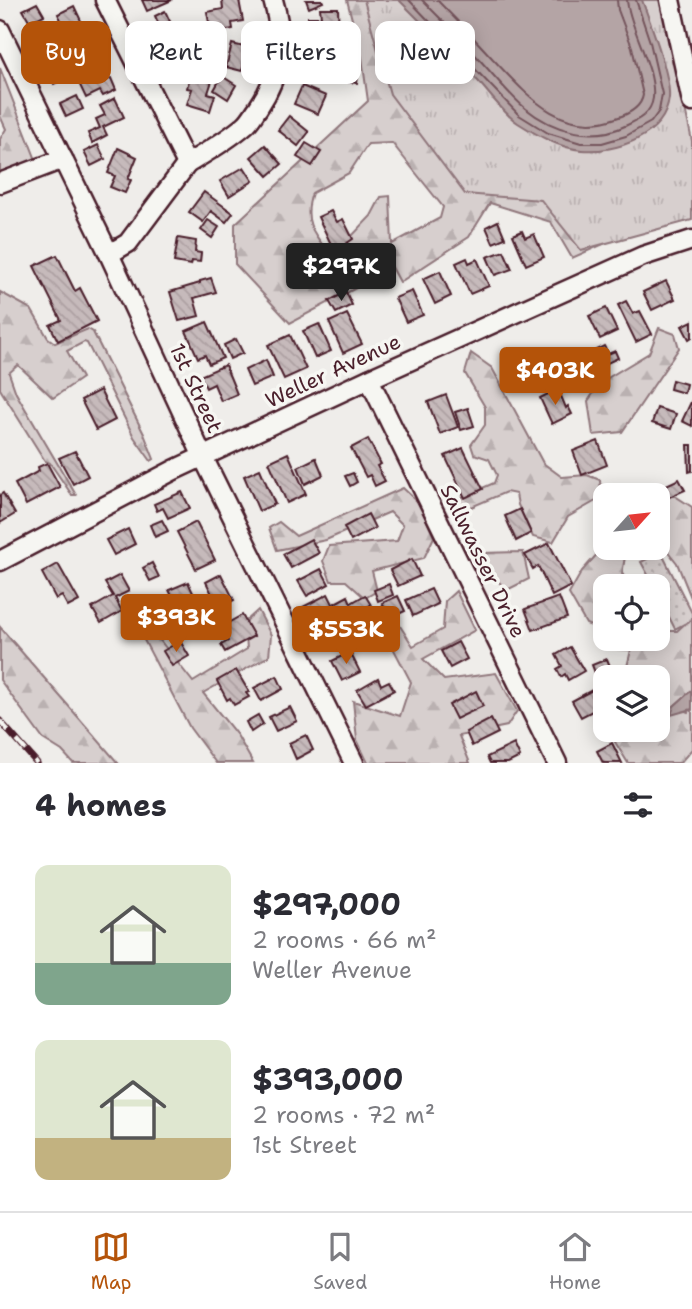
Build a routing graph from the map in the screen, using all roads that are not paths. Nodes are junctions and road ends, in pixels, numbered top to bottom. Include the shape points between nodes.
1 (105, 0) edge
2 (273, 0) edge
3 (670, 0) edge
4 (0, 30) edge
5 (692, 102) edge
6 (63, 159) junction
7 (187, 164) junction
8 (0, 183) edge
9 (692, 240) edge
10 (109, 254) junction
11 (369, 379) junction
12 (203, 457) junction
13 (0, 561) edge
14 (355, 763) edge
15 (557, 763) edge

1 - 7 street
2 - 7 street via 281,39 278,69 266,96 247,123
3 - 5 street
4 - 6 street, 1st Street
6 - 8 street
6 - 10 street, 1st Street
7 - 10 street via 128,243
9 - 11 street, Weller Avenue via 643,256
10 - 12 street, 1st Street
11 - 12 street, Weller Avenue
11 - 15 street, Sallwasser Drive
12 - 13 street, Weller Avenue
12 - 14 street, 1st Street

